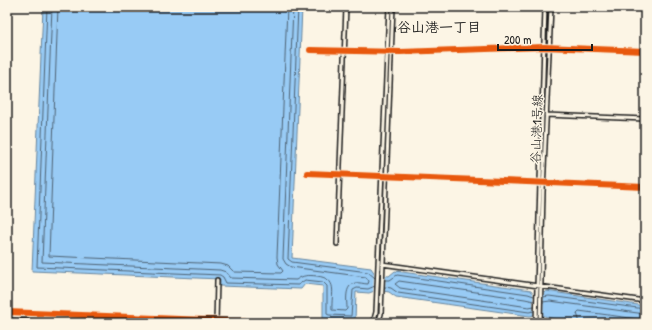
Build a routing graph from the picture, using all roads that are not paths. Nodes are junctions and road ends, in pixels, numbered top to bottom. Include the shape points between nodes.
1 (346, 7) edge
2 (389, 7) edge
3 (393, 7) edge
4 (545, 7) edge
5 (551, 7) edge
6 (544, 47) junction
7 (549, 47) junction
8 (310, 50) dead end
9 (344, 51) junction
10 (645, 51) edge
11 (389, 52) junction
12 (542, 115) junction
13 (546, 115) junction
14 (645, 119) edge
15 (307, 173) dead end
16 (340, 175) junction
17 (382, 176) junction
18 (386, 176) junction
19 (539, 182) junction
20 (544, 182) junction
21 (645, 186) edge
22 (337, 244) dead end
23 (382, 264) junction
24 (380, 270) junction
25 (218, 280) dead end
26 (537, 286) junction
27 (541, 286) junction
28 (539, 292) junction
29 (645, 301) edge
30 (7, 312) edge
31 (381, 314) junction
32 (7, 316) edge
33 (113, 316) junction
34 (538, 317) junction
35 (172, 318) junction
36 (113, 322) edge
37 (216, 322) edge
38 (172, 323) edge
39 (261, 323) edge
40 (277, 323) edge
41 (373, 323) edge
42 (378, 323) edge
43 (381, 323) edge
44 (536, 323) edge
45 (540, 323) edge

1 - 9 street
2 - 11 street
3 - 11 street
4 - 6 street, 谷山港1号線
5 - 7 street, 谷山港1号線
6 - 7 street
6 - 11 street
6 - 12 street, 谷山港1号線
7 - 10 street
7 - 13 street, 谷山港1号線
8 - 9 street
9 - 11 street
9 - 16 street
11 - 17 street
11 - 18 street
12 - 13 street
12 - 19 street, 谷山港1号線
13 - 14 street
13 - 20 street, 谷山港1号線
15 - 16 street
16 - 17 street
16 - 22 street
17 - 18 street
17 - 24 street
18 - 19 street
18 - 23 street
19 - 20 street
19 - 26 street, 谷山港1号線
20 - 21 street
20 - 27 street, 谷山港1号線
23 - 24 street
23 - 26 street
24 - 31 street
24 - 41 street
25 - 37 street
26 - 27 street
26 - 28 street, 谷山港1号線
27 - 28 street, 谷山港1号線
27 - 29 street
28 - 34 street, 谷山港1号線
30 - 33 street
31 - 42 street
31 - 43 street
32 - 36 street
33 - 35 street
33 - 36 street
34 - 44 street, 谷山港1号線
34 - 45 street, 谷山港1号線
35 - 37 street
35 - 38 street
36 - 38 street
37 - 39 street
39 - 40 street

